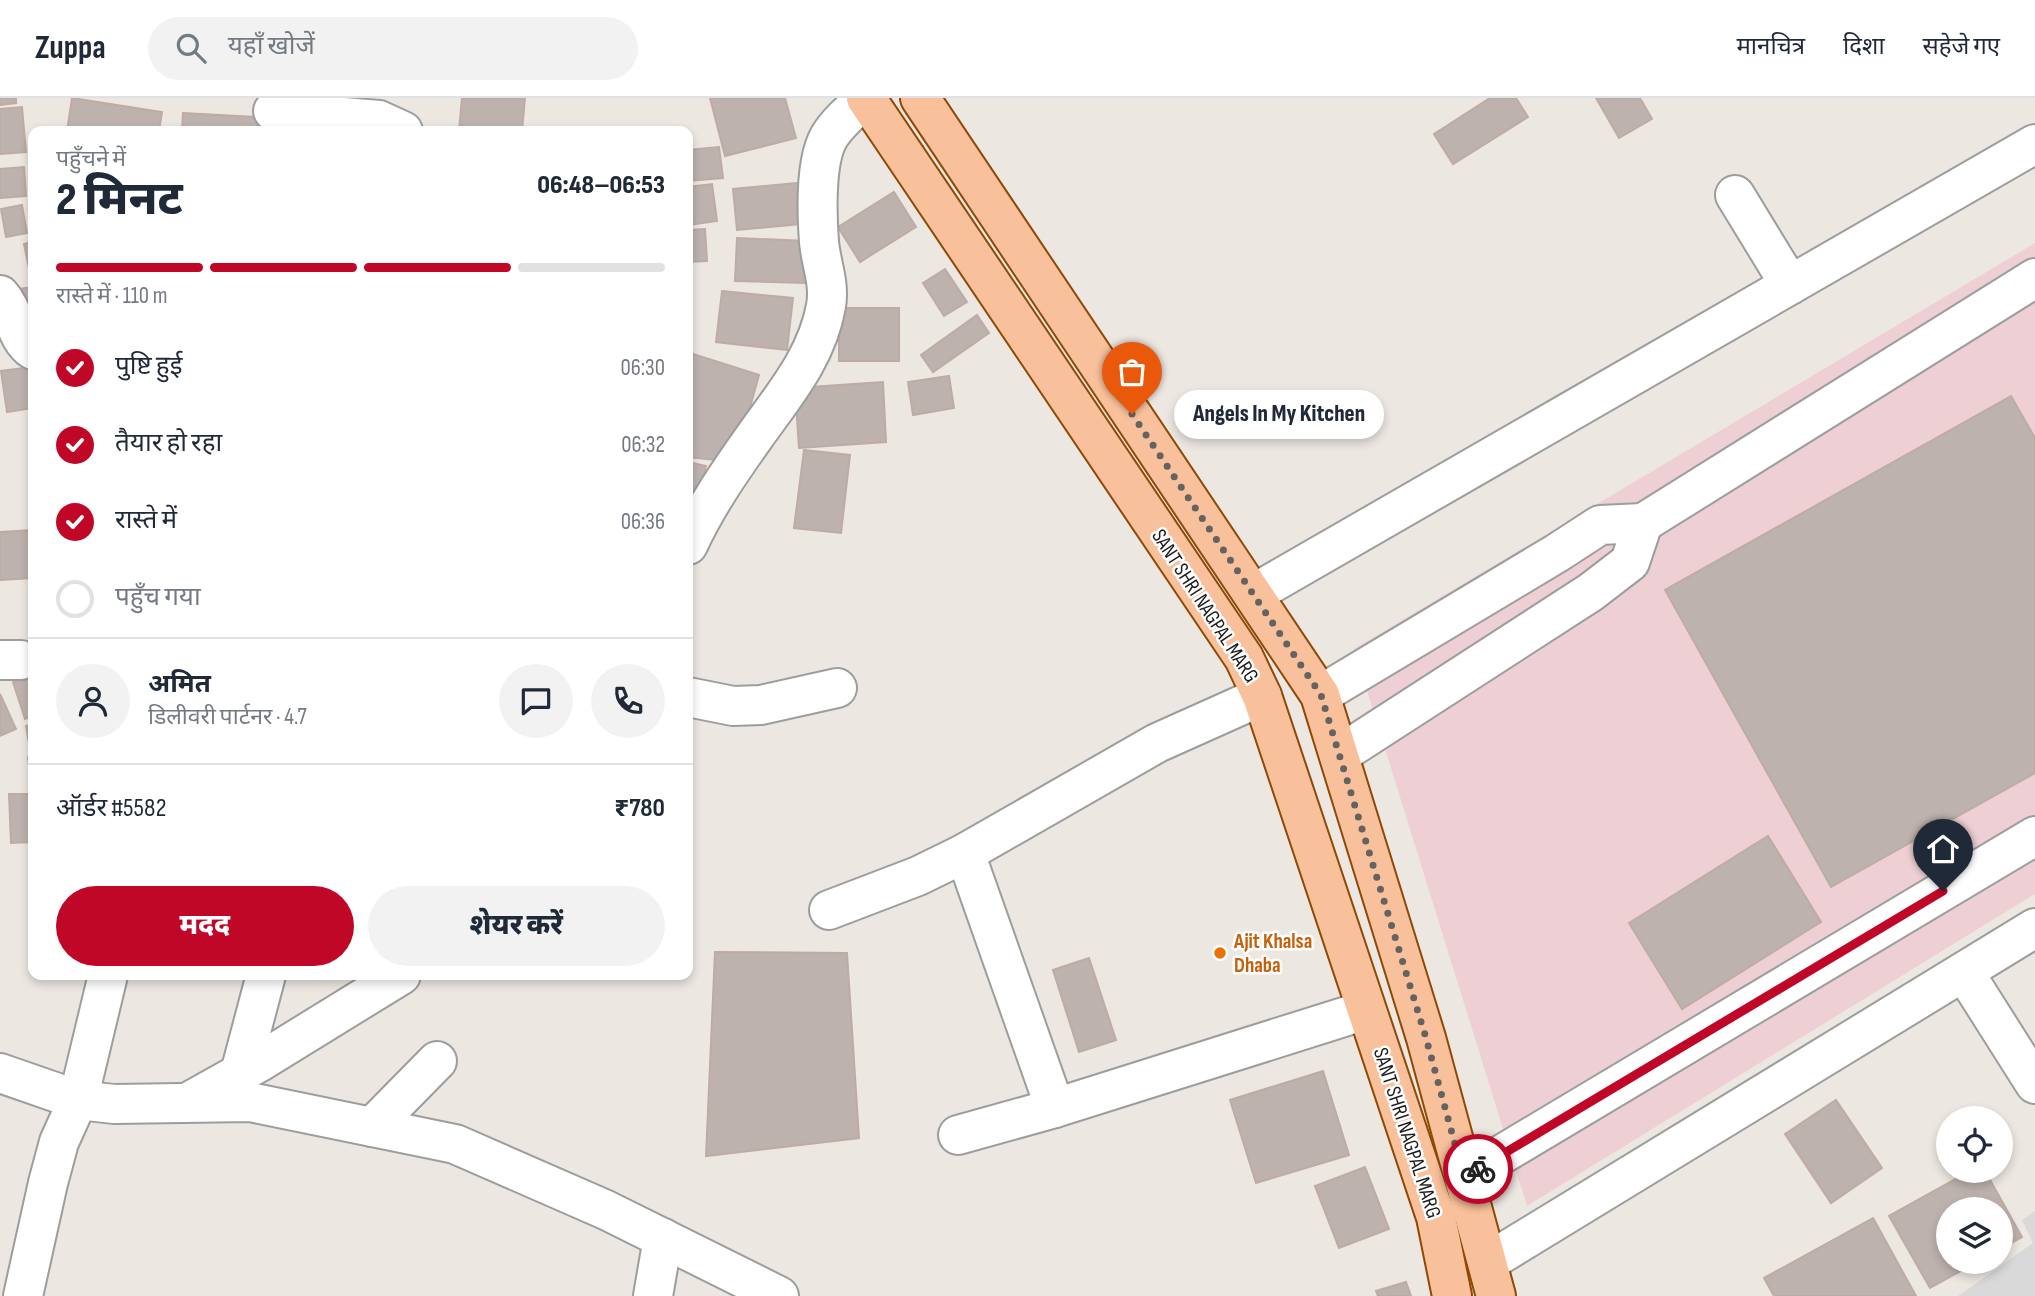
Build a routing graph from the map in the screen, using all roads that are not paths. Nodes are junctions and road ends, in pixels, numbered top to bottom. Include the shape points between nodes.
1 (866, 98) edge
2 (920, 98) edge
3 (273, 113) edge
4 (392, 126) edge
5 (2035, 144) edge
6 (1735, 195) dead end
7 (2035, 278) edge
8 (1790, 285) junction
9 (0, 295) edge
10 (28, 345) edge
11 (1643, 523) junction
12 (693, 534) edge
13 (1253, 594) junction
14 (1408, 643) junction
15 (837, 688) dead end
16 (1441, 691) junction
17 (1321, 695) junction
18 (1262, 696) junction
19 (693, 698) edge
20 (1339, 755) junction
21 (2035, 836) edge
22 (965, 853) junction
23 (829, 910) dead end
24 (2035, 928) edge
25 (1964, 972) junction
26 (107, 980) edge
27 (266, 980) edge
28 (393, 980) edge
29 (1366, 1010) junction
30 (437, 1061) dead end
31 (0, 1073) edge
32 (240, 1073) junction
33 (2035, 1084) edge
34 (78, 1100) junction
35 (184, 1104) junction
36 (1055, 1108) junction
37 (372, 1127) junction
38 (958, 1135) dead end
39 (1464, 1177) junction
40 (663, 1238) junction
41 (1492, 1279) edge
42 (23, 1296) edge
43 (653, 1296) edge
44 (779, 1296) edge
45 (1452, 1296) edge

1 - 12 street via 829,138 820,161 819,244 827,280 826,306 811,355
1 - 18 main road, SANT SHRI NAGPAL MARG via 1244,658
2 - 13 main road, SANT SHRI NAGPAL MARG
3 - 4 street via 379,120
5 - 8 street
6 - 8 street
7 - 11 street
8 - 13 street
9 - 10 street
11 - 14 street via 1600,525
11 - 16 street via 1630,562
13 - 17 main road, SANT SHRI NAGPAL MARG
14 - 16 street
14 - 17 street
15 - 19 street via 761,705 733,706
16 - 20 street
17 - 20 main road, SANT SHRI NAGPAL MARG
18 - 22 street via 1157,743
18 - 29 main road, SANT SHRI NAGPAL MARG
20 - 39 main road, SANT SHRI NAGPAL MARG
21 - 39 street
22 - 23 street
22 - 36 street
24 - 25 street
25 - 33 street
25 - 41 street
26 - 34 street
27 - 32 street
28 - 32 street
29 - 36 street
29 - 45 main road, SANT SHRI NAGPAL MARG via 1436,1217
30 - 37 street
31 - 34 street
32 - 35 street
34 - 35 street
34 - 42 street via 50,1173
35 - 37 street via 250,1102
36 - 38 street
37 - 40 street via 455,1144
39 - 41 main road, SANT SHRI NAGPAL MARG
40 - 43 street
40 - 44 street

